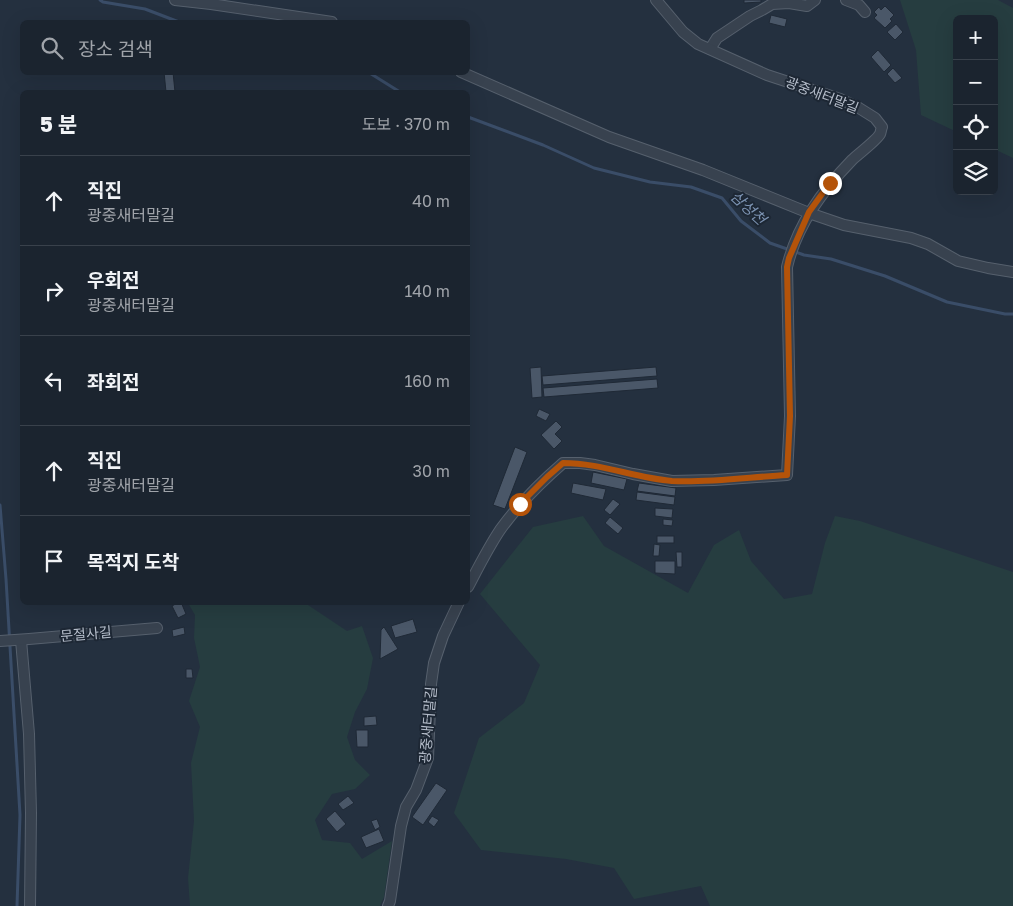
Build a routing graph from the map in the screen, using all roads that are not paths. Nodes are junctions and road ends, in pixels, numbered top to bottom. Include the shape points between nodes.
1 (175, 0) edge
2 (656, 0) edge
3 (815, 0) edge
4 (846, 0) edge
5 (865, 12) dead end
6 (319, 20) edge
7 (710, 49) junction
8 (468, 75) edge
9 (809, 212) junction
10 (1013, 272) edge
11 (470, 583) edge
12 (458, 605) edge
13 (157, 628) dead end
14 (0, 640) edge
15 (18, 640) junction
16 (30, 906) edge
17 (388, 906) edge

1 - 6 street
2 - 7 street, 광중새터말길 via 683,32
3 - 7 street via 807,6 772,4 717,38
4 - 5 street via 859,5
7 - 9 street, 광중새터말길 via 766,75 840,99 875,118 882,127 880,135 830,183
8 - 9 street via 609,137
9 - 10 street via 844,225 911,238 958,261
9 - 11 street, 광중새터말길 via 787,267 790,416 787,475 672,481 595,465 563,463 520,504 500,530
12 - 17 street, 광중새터말길 via 434,663 428,758 406,807
13 - 15 street, 문절사길
14 - 15 street, 문절사길
15 - 16 street via 29,744

